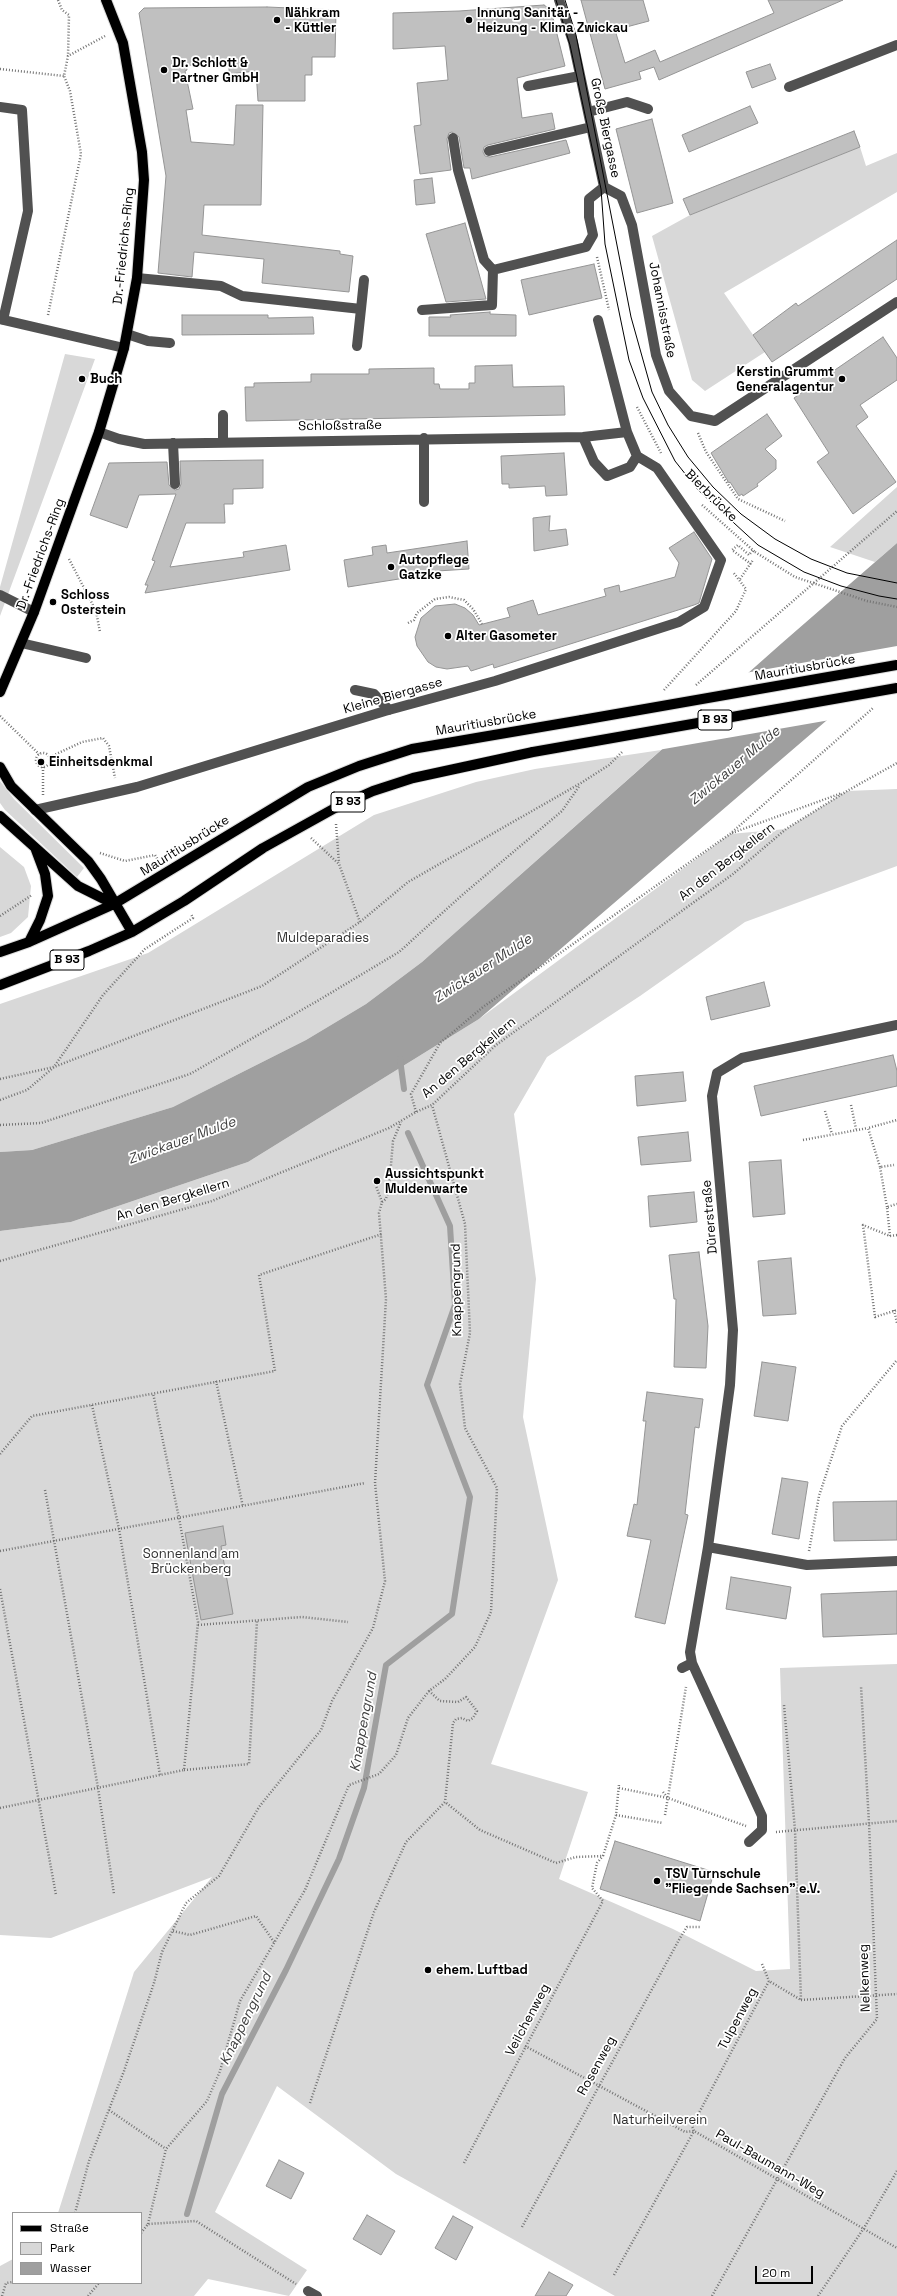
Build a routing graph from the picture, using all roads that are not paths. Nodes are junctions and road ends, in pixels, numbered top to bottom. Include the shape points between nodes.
1 (106, 0) edge
2 (559, 0) edge
3 (897, 45) edge
4 (580, 76) junction
5 (528, 86) dead end
6 (789, 87) dead end
7 (0, 107) edge
8 (648, 109) dead end
9 (588, 112) junction
10 (591, 127) junction
11 (453, 138) dead end
12 (489, 151) dead end
13 (604, 187) junction
14 (493, 270) junction
15 (137, 278) junction
16 (364, 280) dead end
17 (897, 302) edge
18 (361, 309) junction
19 (422, 310) dead end
20 (2, 320) edge
21 (598, 320) dead end
22 (127, 334) junction
23 (170, 343) dead end
24 (357, 346) dead end
25 (124, 348) junction
26 (223, 415) dead end
27 (99, 432) junction
28 (626, 432) junction
29 (583, 437) junction
30 (424, 438) junction
31 (223, 441) junction
32 (173, 443) junction
33 (637, 456) junction
34 (175, 484) dead end
35 (424, 502) dead end
36 (0, 595) edge
37 (34, 612) junction
38 (21, 643) junction
39 (86, 658) dead end
40 (897, 665) edge
41 (897, 688) edge
42 (355, 690) dead end
43 (0, 692) edge
44 (389, 710) junction
45 (0, 767) edge
46 (40, 809) junction
47 (0, 816) edge
48 (35, 849) junction
49 (114, 904) junction
50 (132, 932) junction
51 (29, 942) junction
52 (0, 952) edge
53 (0, 985) edge
54 (897, 1025) edge
55 (708, 1546) junction
56 (897, 1561) edge
57 (694, 1667) junction
58 (682, 1668) dead end
59 (749, 1842) dead end
60 (308, 2291) road end
61 (317, 2296) edge

1 - 15 main road, Dr.-Friedrichs-Ring via 119,30 142,152 144,180
2 - 4 street, Große Biergasse via 573,42
3 - 6 street
4 - 5 street
4 - 9 street, Große Biergasse
7 - 20 street via 22,110 28,211
8 - 9 street via 627,102
9 - 10 street, Große Biergasse
10 - 12 street
10 - 13 street, Große Biergasse
11 - 14 street via 458,170 484,260
13 - 14 street, Große Biergasse via 589,199 589,218 593,235 586,247
13 - 17 street, Johannisstraße via 621,196 632,225 656,354 669,392 691,416 715,421
14 - 19 street via 492,305
15 - 18 street via 221,286 242,296
15 - 22 main road, Dr.-Friedrichs-Ring
16 - 18 street
18 - 24 street
20 - 25 street
21 - 28 street
22 - 23 street
22 - 25 main road, Dr.-Friedrichs-Ring
25 - 27 main road, Dr.-Friedrichs-Ring
26 - 31 street
27 - 32 street, Schloßstraße via 144,444
27 - 37 main road, Dr.-Friedrichs-Ring
28 - 29 street, Schloßstraße
28 - 33 street
29 - 30 street, Schloßstraße
29 - 33 street via 594,462 607,476 630,467
30 - 31 street, Schloßstraße
30 - 35 street
31 - 32 street, Schloßstraße
32 - 34 street
33 - 44 street, Kleine Biergasse via 657,468 721,560 704,607 679,622 495,681
36 - 37 street
37 - 38 main road, Dr.-Friedrichs-Ring
38 - 39 street
38 - 43 main road, Dr.-Friedrichs-Ring
40 - 49 main road, Mauritiusbrücke / B 93, bridge via 412,749 359,766 308,787
41 - 50 main road, B 93, bridge via 533,752 412,778 373,791 298,827
42 - 44 street via 374,694
44 - 46 street, Kleine Biergasse via 136,787
45 - 46 main road via 11,786
46 - 49 main road via 88,861
47 - 48 main road
48 - 49 main road via 78,886
48 - 51 main road via 45,874 48,896
49 - 50 main road
49 - 51 main road, B 93
50 - 53 main road, B 93
51 - 52 main road, B 93
54 - 55 street, Dürerstraße via 742,1058 717,1073 712,1096 733,1330 730,1385
55 - 56 street via 807,1565
55 - 57 street, Dürerstraße via 690,1652
57 - 58 street
57 - 59 street via 762,1816 762,1830
60 - 61 street

